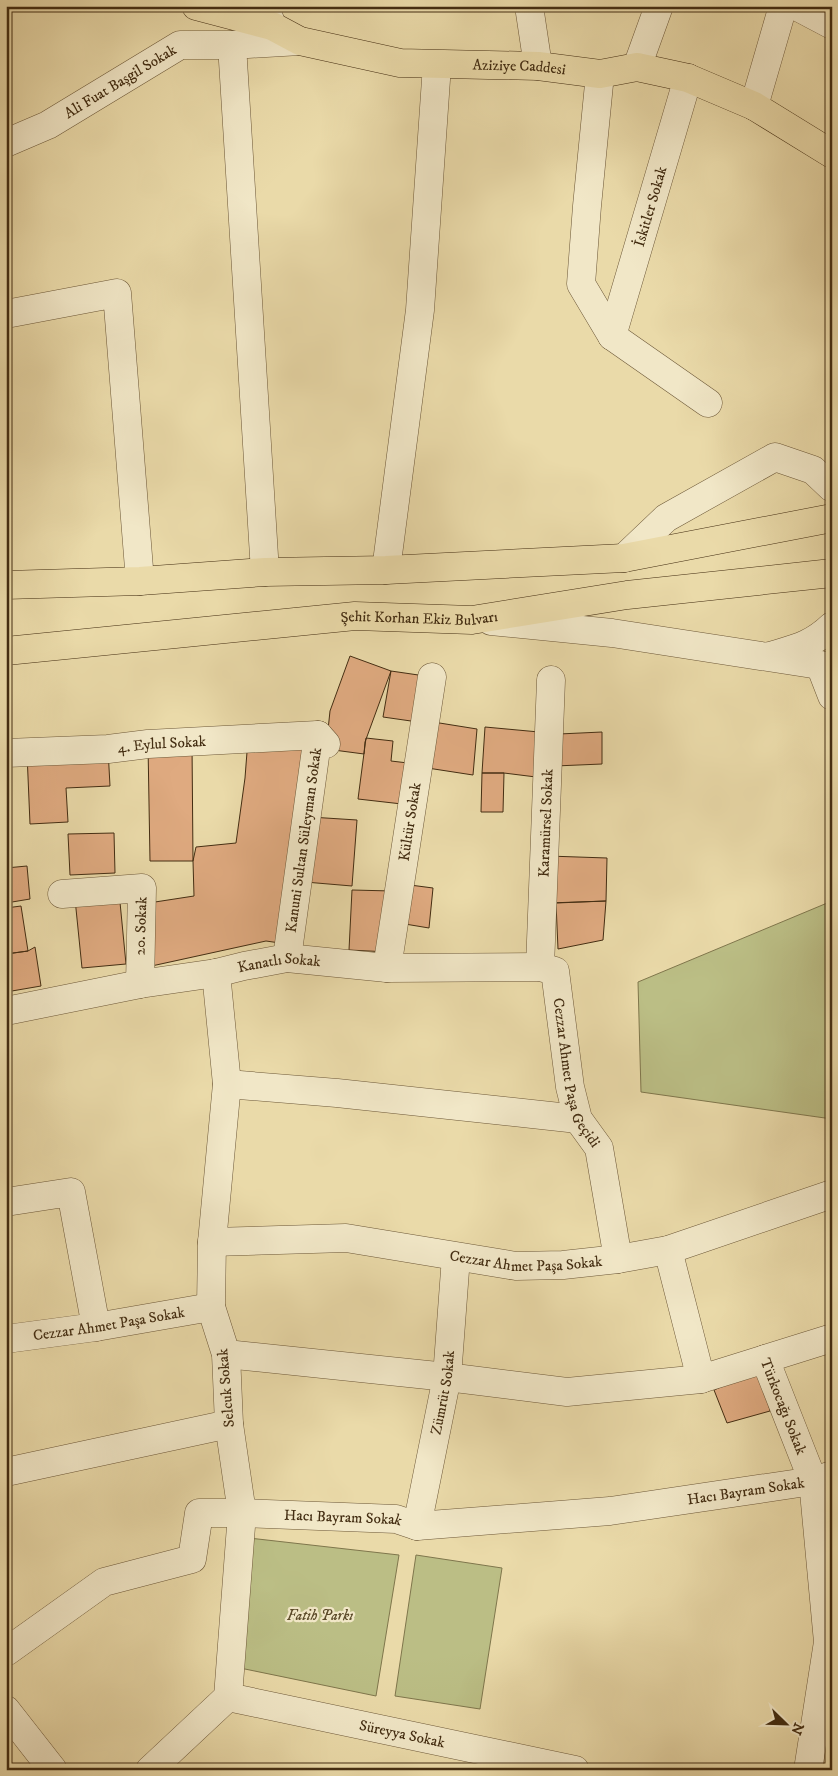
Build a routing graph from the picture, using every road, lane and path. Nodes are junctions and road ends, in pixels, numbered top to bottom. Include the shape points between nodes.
1 (196, 6) edge
2 (529, 6) edge
3 (659, 6) edge
4 (783, 6) edge
5 (796, 6) edge
6 (268, 16) edge
7 (832, 25) edge
8 (300, 41) junction
9 (232, 45) junction
10 (437, 65) junction
11 (538, 66) junction
12 (637, 67) junction
13 (600, 74) junction
14 (688, 78) junction
15 (754, 106) junction
16 (6, 143) edge
17 (832, 154) edge
18 (6, 314) edge
19 (612, 336) junction
20 (708, 404) dead end
21 (831, 487) edge
22 (832, 518) edge
23 (624, 558) junction
24 (386, 570) junction
25 (265, 572) junction
26 (832, 573) edge
27 (140, 581) junction
28 (6, 586) edge
29 (472, 620) junction
30 (832, 626) edge
31 (6, 650) edge
32 (767, 657) junction
33 (826, 666) edge
34 (432, 678) dead end
35 (551, 680) dead end
36 (832, 696) edge
37 (322, 739) joint
38 (6, 754) edge
39 (62, 894) dead end
40 (287, 958) junction
41 (387, 968) junction
42 (548, 969) junction
43 (216, 973) junction
44 (140, 984) junction
45 (6, 1012) edge
46 (228, 1084) junction
47 (578, 1119) junction
48 (832, 1194) edge
49 (6, 1202) edge
50 (212, 1242) junction
51 (668, 1250) junction
52 (456, 1257) junction
53 (618, 1259) junction
54 (211, 1307) junction
55 (96, 1327) junction
56 (832, 1338) edge
57 (6, 1339) edge
58 (226, 1354) junction
59 (765, 1359) junction
60 (447, 1377) junction
61 (701, 1379) junction
62 (229, 1424) junction
63 (6, 1472) edge
64 (823, 1478) edge
65 (242, 1513) junction
66 (417, 1526) junction
67 (6, 1652) edge
68 (228, 1697) junction
69 (6, 1710) edge
70 (53, 1770) edge
71 (150, 1770) edge
72 (575, 1770) edge
73 (808, 1770) edge

1 - 6 main road, Aziziye Caddesi
2 - 11 street
3 - 12 street
4 - 15 street
5 - 7 street
6 - 8 main road, Aziziye Caddesi
8 - 9 street, Ali Fuat Başgil Sokak
8 - 10 main road, Aziziye Caddesi via 400,63
9 - 16 street, Ali Fuat Başgil Sokak via 180,45 48,125
9 - 25 street
10 - 11 main road, Aziziye Caddesi
10 - 24 street via 420,310
11 - 13 main road, Aziziye Caddesi
12 - 13 main road, Aziziye Caddesi
12 - 14 main road, Aziziye Caddesi
13 - 19 street via 581,284
14 - 15 main road, Aziziye Caddesi
14 - 19 street, İskitler Sokak
15 - 17 main road, Aziziye Caddesi
18 - 27 street via 117,293
19 - 20 street
21 - 23 street via 813,470 775,457 666,518
22 - 23 main road
23 - 24 main road
24 - 25 main road
25 - 27 main road
26 - 29 main road, Şehit Korhan Ekiz Bulvarı via 627,595
27 - 28 main road
29 - 31 main road, Şehit Korhan Ekiz Bulvarı via 356,616
29 - 32 street via 612,633
30 - 32 street via 819,638
32 - 33 street
33 - 36 street
34 - 41 street, Kültür Sokak
35 - 42 street, Karamürsel Sokak
37 - 38 street, 4. Eylul Sokak via 148,744
37 - 40 street, Kanuni Sultan Süleyman Sokak
39 - 44 street, 20. Sokak via 142,888
40 - 41 street, Kanatlı Sokak
40 - 43 street, Kanatlı Sokak
41 - 42 street, Kanatlı Sokak
42 - 47 street, Cezzar Ahmet Paşa Geçidi
43 - 44 street, Kanatlı Sokak
43 - 46 street, Selcuk Sokak
44 - 45 street, Kanatlı Sokak
46 - 47 street
46 - 50 street, Selcuk Sokak
47 - 53 street, Cezzar Ahmet Paşa Geçidi via 600,1148
48 - 51 street, Cezzar Ahmet Paşa Sokak
49 - 55 street via 71,1192
50 - 52 street, Cezzar Ahmet Paşa Sokak via 346,1238
50 - 54 street, Selcuk Sokak
51 - 53 street, Cezzar Ahmet Paşa Sokak
51 - 61 street
52 - 53 street, Cezzar Ahmet Paşa Sokak via 516,1266
52 - 60 street, Zümrüt Sokak
54 - 55 street, Cezzar Ahmet Paşa Sokak
54 - 58 street, Selcuk Sokak
55 - 57 street, Cezzar Ahmet Paşa Sokak
56 - 59 street
58 - 60 street, Türkocağı Sokak
58 - 62 street, Selcuk Sokak
59 - 61 street, Türkocağı Sokak
59 - 64 street, Türkocağı Sokak
60 - 61 street, Türkocağı Sokak via 567,1392
60 - 66 street, Zümrüt Sokak
62 - 63 street
62 - 65 street, Selcuk Sokak
64 - 66 street, Hacı Bayram Sokak via 610,1511
64 - 73 street, Türkocağı Sokak via 828,1642
65 - 66 street, Hacı Bayram Sokak via 396,1519
65 - 67 street, Hacı Bayram Sokak via 199,1513 192,1559 104,1582
65 - 68 street, Selcuk Sokak
68 - 71 street
68 - 72 street, Süreyya Sokak
69 - 70 street

